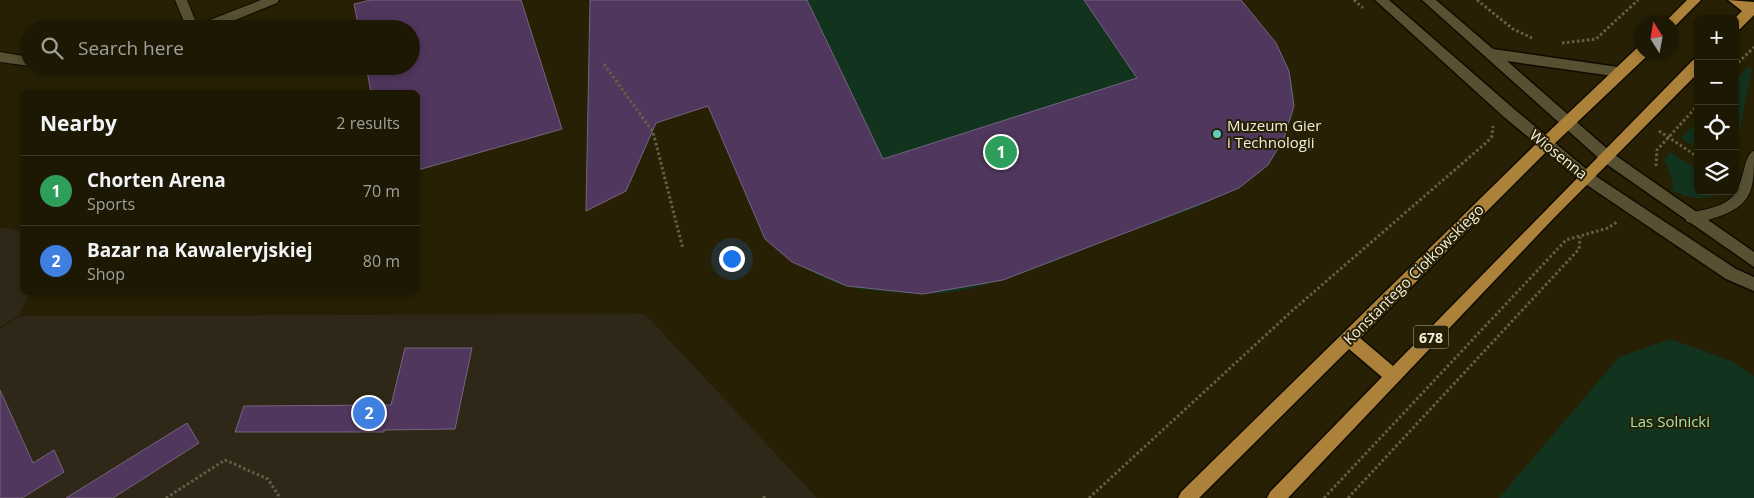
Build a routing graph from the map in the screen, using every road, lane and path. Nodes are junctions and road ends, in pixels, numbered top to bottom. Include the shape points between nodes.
1 (181, 0) edge
2 (273, 0) edge
3 (1381, 0) edge
4 (1428, 0) edge
5 (1477, 0) edge
6 (1638, 0) edge
7 (1694, 0) edge
8 (1734, 0) edge
9 (1753, 10) edge
10 (1679, 15) edge
11 (189, 20) edge
12 (223, 20) edge
13 (1739, 22) edge
14 (1533, 39) dead end
15 (1558, 43) dead end
16 (1754, 47) edge
17 (1489, 54) junction
18 (0, 57) edge
19 (1634, 59) edge
20 (20, 60) edge
21 (1739, 62) edge
22 (604, 64) dead end
23 (1694, 68) edge
24 (1620, 72) junction
25 (1643, 120) junction
26 (1568, 121) junction
27 (1493, 126) dead end
28 (1545, 144) junction
29 (1694, 154) edge
30 (1754, 156) edge
31 (1607, 157) junction
32 (1586, 177) junction
33 (1692, 218) junction
34 (682, 249) dead end
35 (1754, 260) edge
36 (1754, 284) edge
37 (1348, 338) junction
38 (1393, 376) junction
39 (166, 498) edge
40 (280, 498) edge
41 (1089, 498) edge
42 (1186, 498) edge
43 (1276, 498) edge
44 (1324, 498) edge
45 (1348, 498) edge

1 - 11 lane
2 - 12 lane
3 - 28 main road, Wiosenna
4 - 17 main road, Wiosenna
5 - 14 path via 1513,29
6 - 15 path via 1596,39
7 - 10 main road
8 - 9 main road
9 - 13 main road
16 - 21 path
17 - 24 main road
17 - 26 main road, Wiosenna
18 - 20 lane
19 - 24 main road, Konstantego Ciołkowskiego
22 - 34 path via 653,132
23 - 25 main road, 678
24 - 26 main road, Konstantego Ciołkowskiego
25 - 29 path
25 - 31 main road, 678
26 - 28 main road, Konstantego Ciołkowskiego
26 - 31 main road, Wiosenna
27 - 41 path via 1488,142 1293,310
28 - 32 main road, Wiosenna
28 - 37 main road, Konstantego Ciołkowskiego
30 - 33 lane via 1748,189 1738,203 1720,212
31 - 32 main road, 678
31 - 33 main road, Wiosenna
32 - 36 main road, Wiosenna via 1731,274
32 - 38 main road, 678
33 - 35 main road, Wiosenna
37 - 38 main road
37 - 42 main road, Konstantego Ciołkowskiego
38 - 43 main road, 678
39 - 40 path via 225,460 268,479
44 - 45 path via 1566,240 1580,238 1579,249

